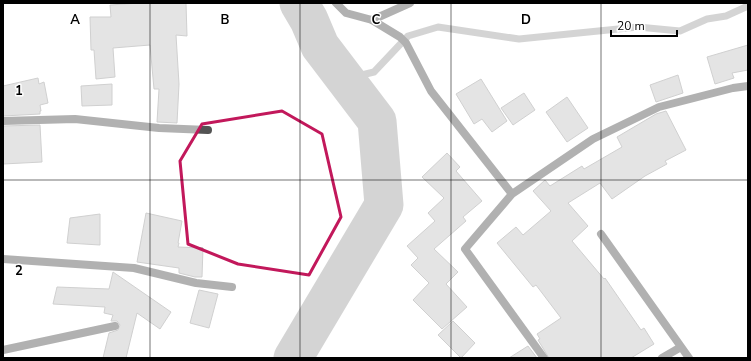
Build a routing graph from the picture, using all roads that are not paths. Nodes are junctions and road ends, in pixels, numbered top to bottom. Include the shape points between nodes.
1 (336, 3) edge
2 (410, 3) edge
3 (372, 20) junction
4 (748, 86) edge
5 (3, 121) edge
6 (208, 130) dead end
7 (512, 194) junction
8 (601, 234) dead end
9 (3, 259) edge
10 (232, 287) dead end
11 (115, 326) dead end
12 (681, 347) junction
13 (3, 350) edge
14 (544, 358) edge
15 (662, 358) edge
16 (689, 358) edge

1 - 3 street via 346,13
2 - 3 street
3 - 7 street via 400,36 406,43 431,91
4 - 7 street via 659,107 593,139
5 - 6 street via 75,120
7 - 14 street via 465,249
8 - 12 street
9 - 10 street via 134,268 196,283
11 - 13 street
12 - 15 street
12 - 16 street

